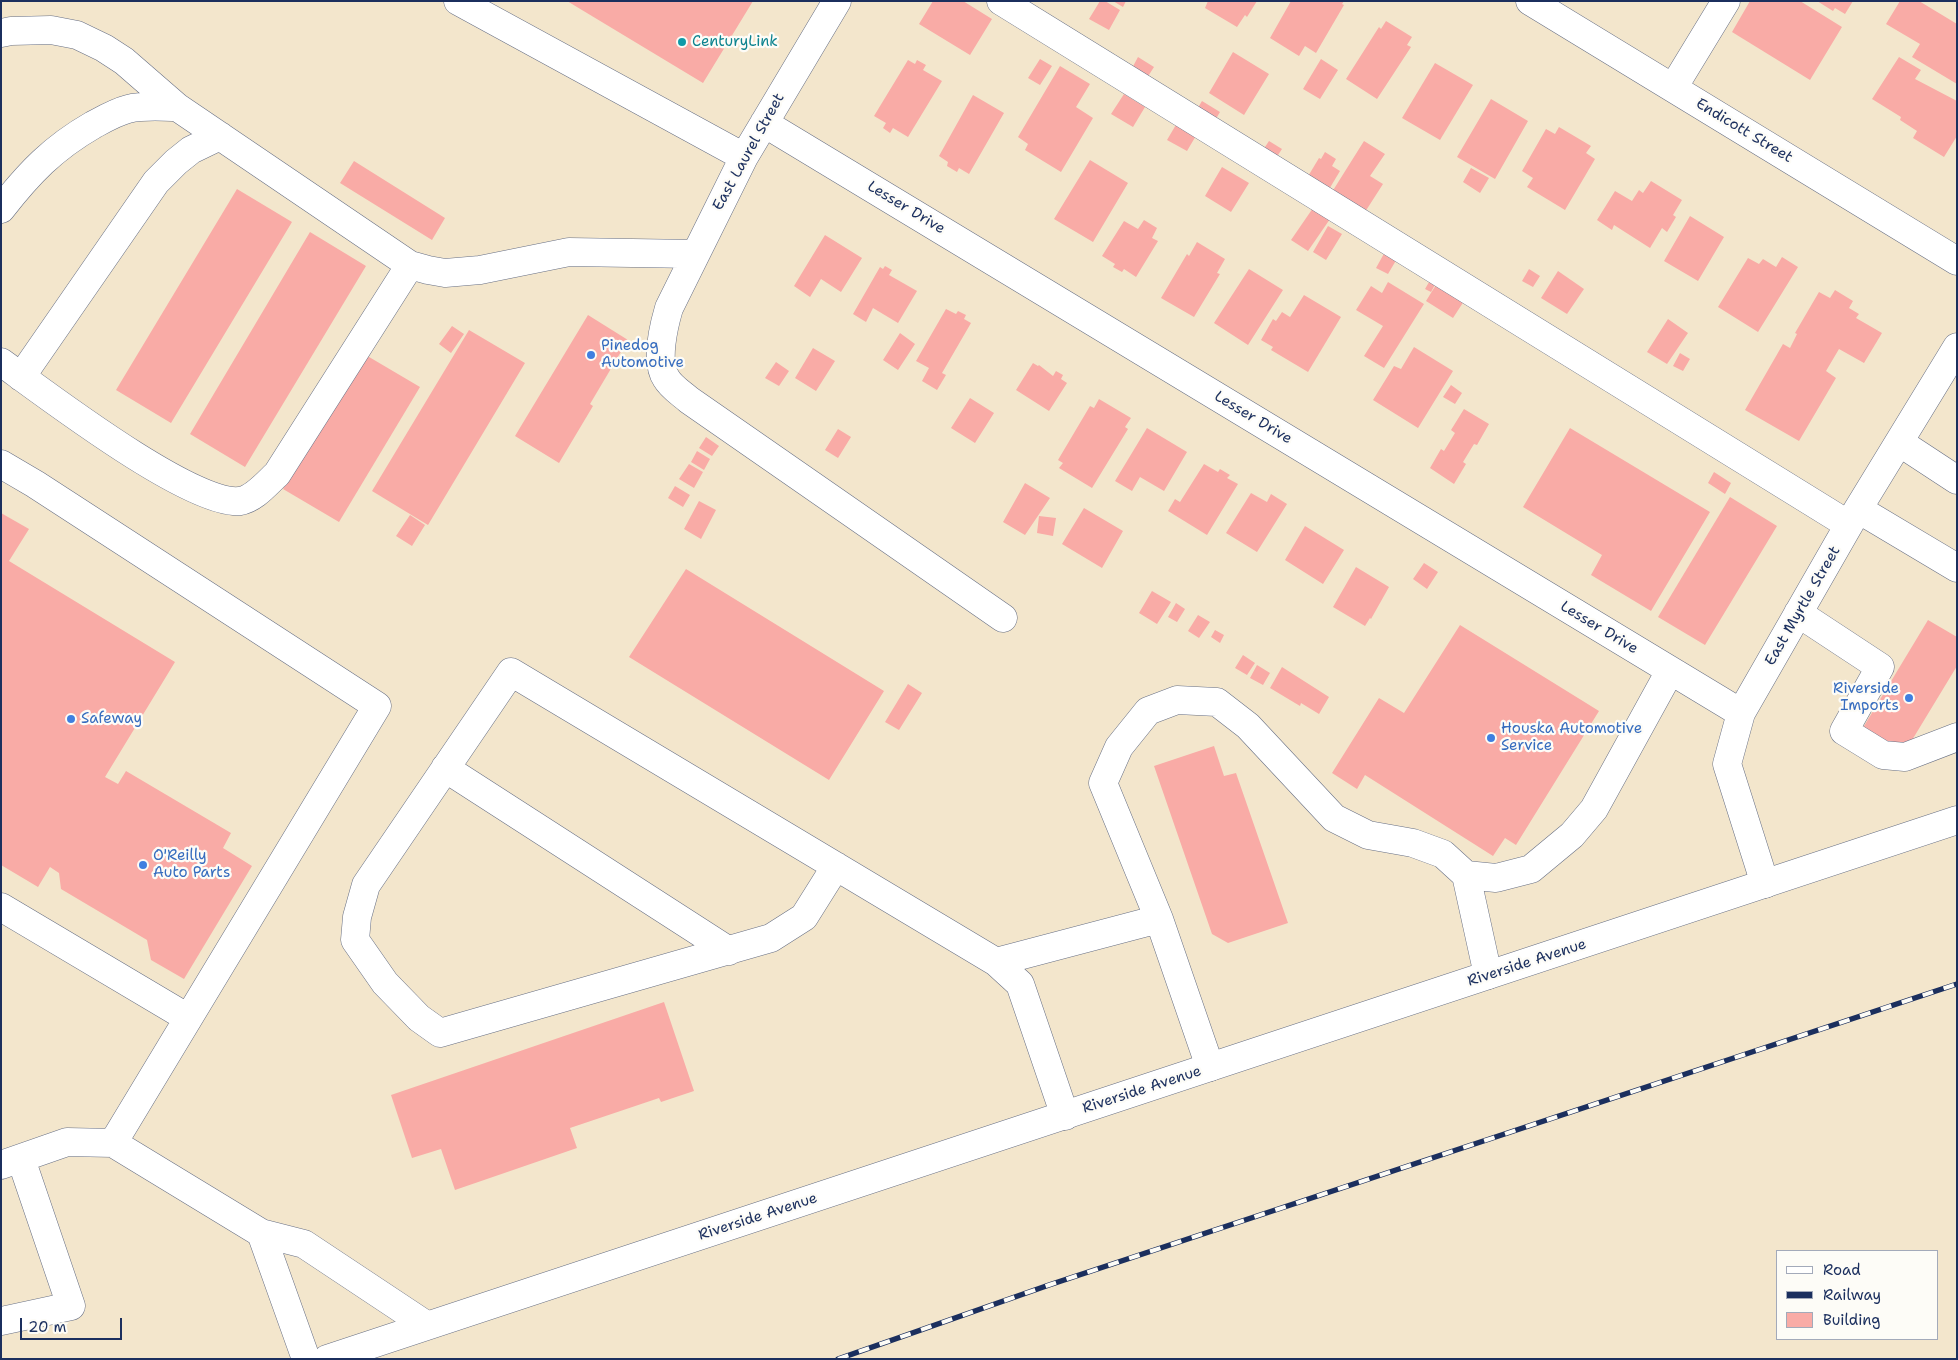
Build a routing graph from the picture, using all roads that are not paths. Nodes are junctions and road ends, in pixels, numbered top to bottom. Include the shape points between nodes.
1 (458, 1) edge
2 (837, 1) edge
3 (1001, 1) edge
4 (1530, 1) edge
5 (1726, 1) edge
6 (1, 34) edge
7 (1673, 88) junction
8 (178, 107) junction
9 (764, 122) junction
10 (220, 136) junction
11 (744, 157) junction
12 (1, 209) edge
13 (696, 254) junction
14 (1957, 261) edge
15 (410, 265) junction
16 (1957, 347) edge
17 (11, 370) edge
18 (1899, 442) junction
19 (1, 464) edge
20 (1957, 480) edge
21 (1854, 517) junction
22 (1957, 568) edge
23 (1798, 614) junction
24 (1003, 618) dead end
25 (1670, 671) junction
26 (1742, 714) junction
27 (1957, 737) edge
28 (445, 768) junction
29 (1957, 820) edge
30 (836, 866) junction
31 (1466, 875) junction
32 (1765, 884) junction
33 (1, 907) edge
34 (1159, 919) junction
35 (729, 951) junction
36 (996, 962) junction
37 (1488, 975) junction
38 (188, 1018) junction
39 (1210, 1067) junction
40 (1065, 1116) junction
41 (113, 1143) junction
42 (11, 1162) edge
43 (261, 1233) junction
44 (1, 1321) edge
45 (426, 1326) junction
46 (306, 1359) edge
47 (327, 1359) edge

1 - 11 street
2 - 9 street, East Laurel Street
3 - 21 street
4 - 7 street, Endicott Street
5 - 7 street
6 - 8 street via 51,30 77,35 124,61
7 - 14 street, Endicott Street
8 - 10 street
8 - 12 street via 127,110 69,139 35,168
9 - 11 street, East Laurel Street
9 - 25 street, Lesser Drive
10 - 15 street
10 - 17 street via 191,150 156,182
11 - 13 street, East Laurel Street
13 - 15 street via 569,252 480,270 445,273
13 - 24 street, East Laurel Street via 665,321 663,373 674,387
15 - 17 street via 277,474 259,491 241,501 224,500 204,493 158,469 106,437
16 - 18 street, East Myrtle Street
18 - 20 street
18 - 21 street, East Myrtle Street
19 - 38 street via 377,706
21 - 22 street
21 - 23 street, East Myrtle Street
23 - 26 street, East Myrtle Street
23 - 27 street via 1880,667 1844,731 1883,755 1905,757
25 - 26 street, Lesser Drive
25 - 31 street via 1594,809 1572,835 1532,869 1496,878
26 - 32 street, East Myrtle Street via 1727,764
28 - 30 street via 510,672
28 - 35 street
28 - 35 street via 366,885 357,917 356,940 385,983 419,1018 440,1033
29 - 32 street, Riverside Avenue
30 - 35 street via 804,917 771,938
30 - 36 street
31 - 34 street via 1443,854 1414,843 1368,836 1334,818 1248,726 1217,702 1178,700 1148,711 1119,747 1103,782
31 - 37 street
32 - 37 street, Riverside Avenue
33 - 38 street
34 - 36 street
34 - 39 street
36 - 40 street via 1020,984
37 - 39 street, Riverside Avenue
38 - 41 street
39 - 40 street, Riverside Avenue
40 - 45 street, Riverside Avenue
41 - 42 street via 67,1142
41 - 43 street
42 - 44 street via 71,1306
43 - 45 street via 304,1244
43 - 46 street
45 - 47 street, Riverside Avenue

